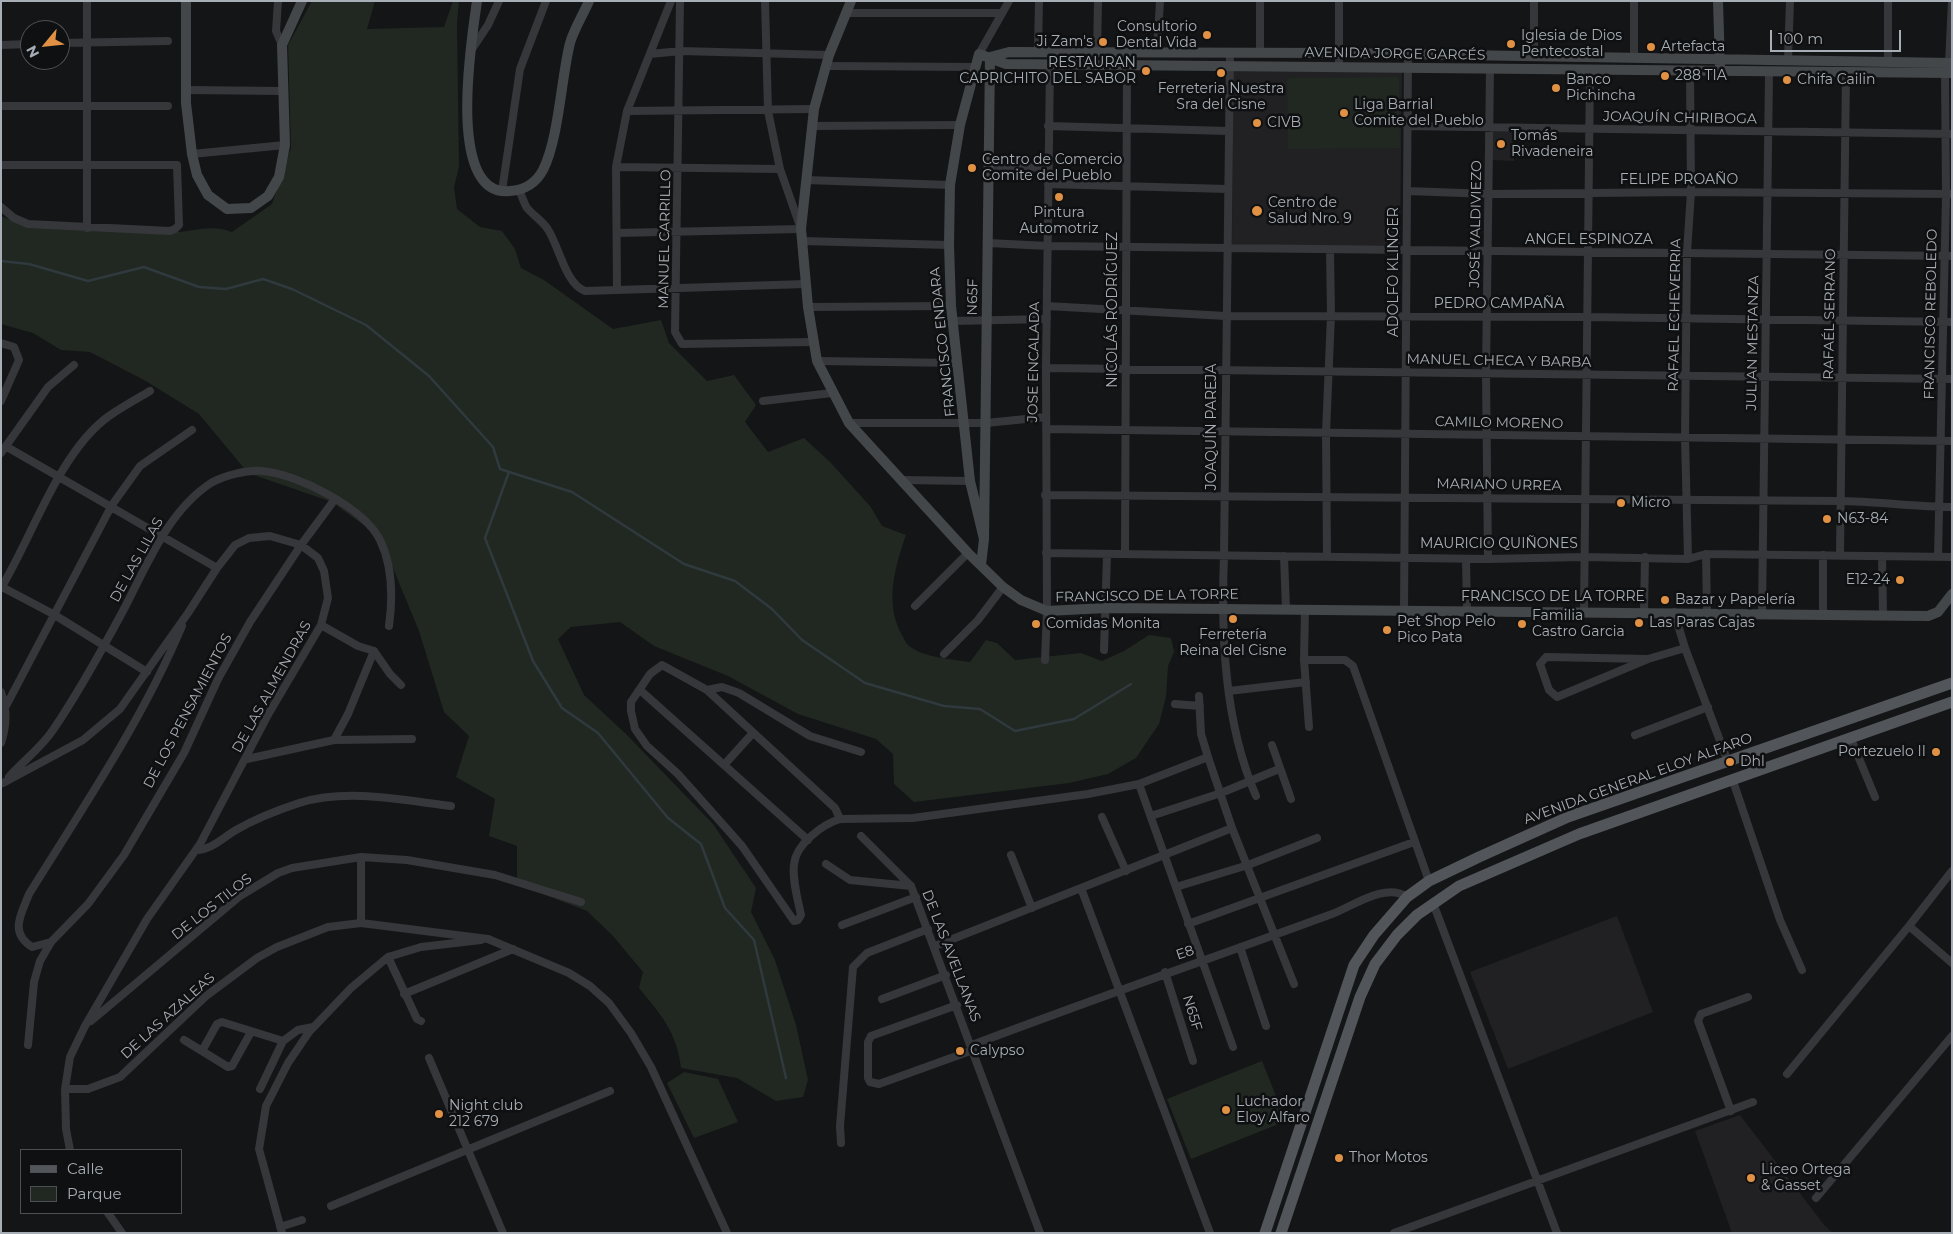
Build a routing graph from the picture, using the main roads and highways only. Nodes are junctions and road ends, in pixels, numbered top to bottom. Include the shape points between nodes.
1 (1952, 683) edge
2 (1952, 702) edge
3 (1265, 1233) edge
4 (1281, 1233) edge

1 - 3 main road, AVENIDA GENERAL ELOY ALFARO via 1568,818 1429,881 1407,896 1354,965
2 - 4 main road via 1579,834 1459,886 1433,903 1397,935 1375,964 1360,997

